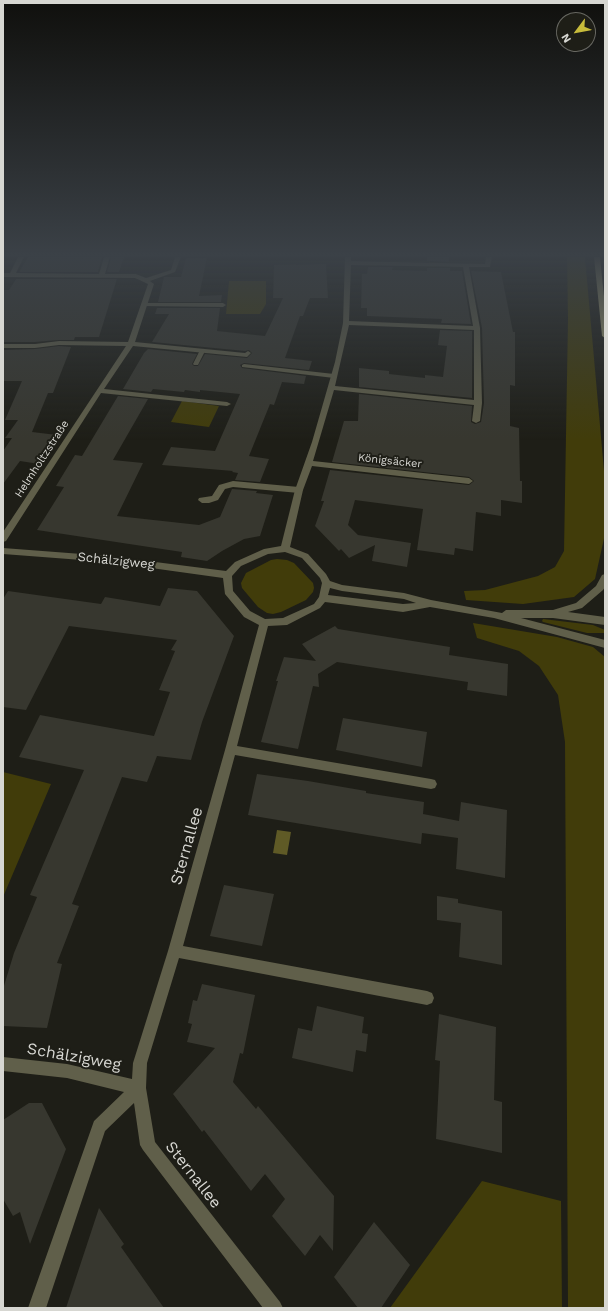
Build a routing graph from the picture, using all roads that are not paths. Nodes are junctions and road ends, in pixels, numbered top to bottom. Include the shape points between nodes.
1 (140, 318) edge
2 (346, 318) edge
3 (475, 318) edge
4 (603, 318) edge
5 (346, 324) junction
6 (477, 328) junction
7 (605, 336) edge
8 (131, 344) junction
9 (3, 346) edge
10 (202, 351) junction
11 (248, 353) dead end
12 (196, 364) dead end
13 (244, 366) dead end
14 (334, 376) junction
15 (330, 388) junction
16 (99, 391) junction
17 (478, 403) junction
18 (227, 404) dead end
19 (476, 420) dead end
20 (309, 463) junction
21 (469, 481) dead end
22 (300, 490) junction
23 (202, 500) dead end
24 (3, 539) edge
25 (285, 549) junction
26 (3, 552) edge
27 (228, 574) junction
28 (605, 578) edge
29 (327, 584) junction
30 (323, 598) junction
31 (431, 604) junction
32 (494, 614) junction
33 (553, 614) junction
34 (605, 621) edge
35 (264, 623) junction
36 (605, 644) edge
37 (231, 750) junction
38 (431, 784) dead end
39 (175, 951) junction
40 (427, 998) dead end
41 (3, 1064) edge
42 (139, 1088) junction
43 (37, 1308) edge
44 (274, 1308) edge

1 - 8 street, Helmholtzstraße
2 - 5 street
3 - 6 street
4 - 7 main road
5 - 6 street
5 - 14 street
6 - 17 street
8 - 9 street via 59,343
8 - 10 street
8 - 16 street, Helmholtzstraße
10 - 11 street via 247,355
10 - 12 street
13 - 14 street
14 - 15 street
15 - 17 street
15 - 20 street
16 - 18 street
16 - 24 street, Helmholtzstraße
17 - 19 street
20 - 21 street, Königsäcker
20 - 22 street
22 - 23 street via 233,484 222,487 215,498
22 - 25 street
25 - 27 street via 267,551 238,564
25 - 29 street via 305,556
26 - 27 street, Schälzigweg via 108,558
27 - 35 street via 228,592 247,614
28 - 33 street via 600,588 579,606
29 - 30 street
29 - 31 street via 404,596
30 - 31 street via 403,608
30 - 35 street via 317,606 284,622
31 - 32 street
32 - 33 street
32 - 36 street
33 - 34 street
35 - 37 street, Sternallee
37 - 38 street
37 - 39 street, Sternallee
39 - 40 street
39 - 42 street, Sternallee via 140,1063
41 - 42 street, Schälzigweg via 67,1071
42 - 43 street via 99,1126
42 - 44 street, Sternallee via 148,1145

